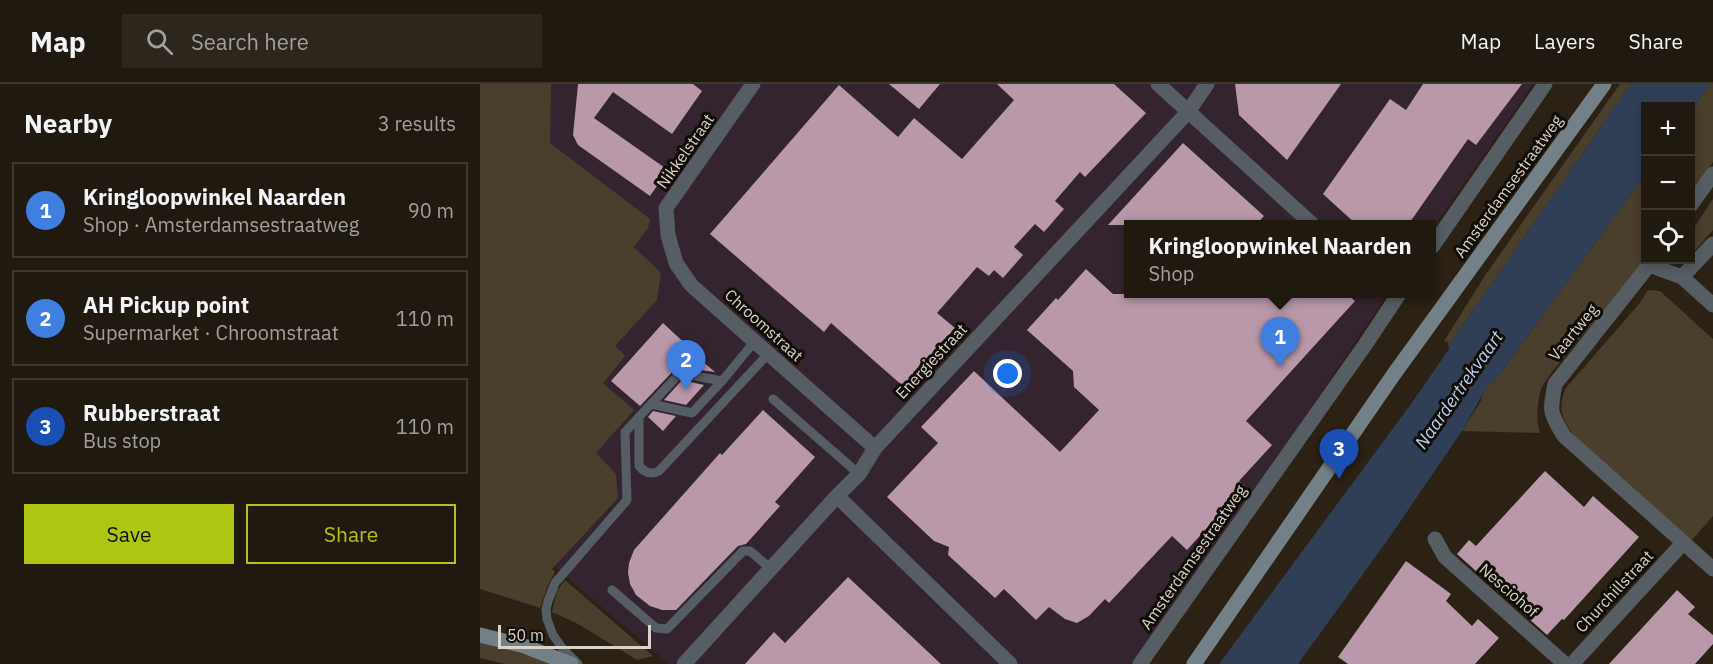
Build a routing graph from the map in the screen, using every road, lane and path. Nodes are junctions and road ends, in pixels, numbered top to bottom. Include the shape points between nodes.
1 (753, 84) edge
2 (1158, 84) edge
3 (1207, 84) edge
4 (1545, 84) edge
5 (1604, 84) edge
6 (1188, 112) junction
7 (1713, 174) edge
8 (1695, 200) edge
9 (666, 208) joint
10 (1307, 220) edge
11 (1436, 240) edge
12 (1713, 244) edge
13 (1649, 264) edge
14 (1655, 264) edge
15 (1682, 277) junction
16 (1393, 298) edge
17 (1713, 305) edge
18 (755, 341) junction
19 (769, 353) junction
20 (722, 381) junction
21 (772, 399) dead end
22 (651, 404) junction
23 (639, 417) junction
24 (874, 448) junction
25 (859, 474) junction
26 (837, 495) junction
27 (1435, 538) dead end
28 (1683, 543) junction
29 (771, 569) junction
30 (1713, 569) edge
31 (612, 590) dead end
32 (480, 635) edge
33 (571, 664) edge
34 (578, 664) edge
35 (684, 664) edge
36 (1010, 664) edge
37 (1140, 664) edge
38 (1194, 664) edge
39 (1565, 664) edge
40 (1572, 664) edge

1 - 9 street, Nikkelstraat
2 - 6 street
3 - 6 street, Energiestraat
4 - 11 street, Amsterdamsestraatweg
5 - 38 street, Amsterdamsestraatweg via 1394,374
6 - 10 street
6 - 24 street, Energiestraat
7 - 8 street
9 - 18 street, Chroomstraat via 676,262 692,285
12 - 15 street
13 - 28 street, Vaartweg via 1554,384 1551,408 1564,436
14 - 15 street
15 - 17 street
16 - 37 street, Amsterdamsestraatweg via 1365,345
18 - 19 street, Chroomstraat
18 - 20 lane
19 - 23 lane via 654,474 639,466
19 - 24 street, Chroomstraat
20 - 22 lane via 680,373
20 - 22 lane via 692,413
21 - 25 lane
22 - 23 lane
23 - 34 lane via 625,432 627,500 555,583 546,609 553,635
24 - 25 street, Energiestraat
25 - 26 street, Energiestraat
26 - 29 street, Energiestraat
26 - 36 street
27 - 39 street, Nesciohof via 1445,557
28 - 30 street
28 - 40 street, Churchillstraat
29 - 31 lane via 750,551 743,551 667,629 656,628
29 - 35 street, Energiestraat
32 - 33 street via 509,641

